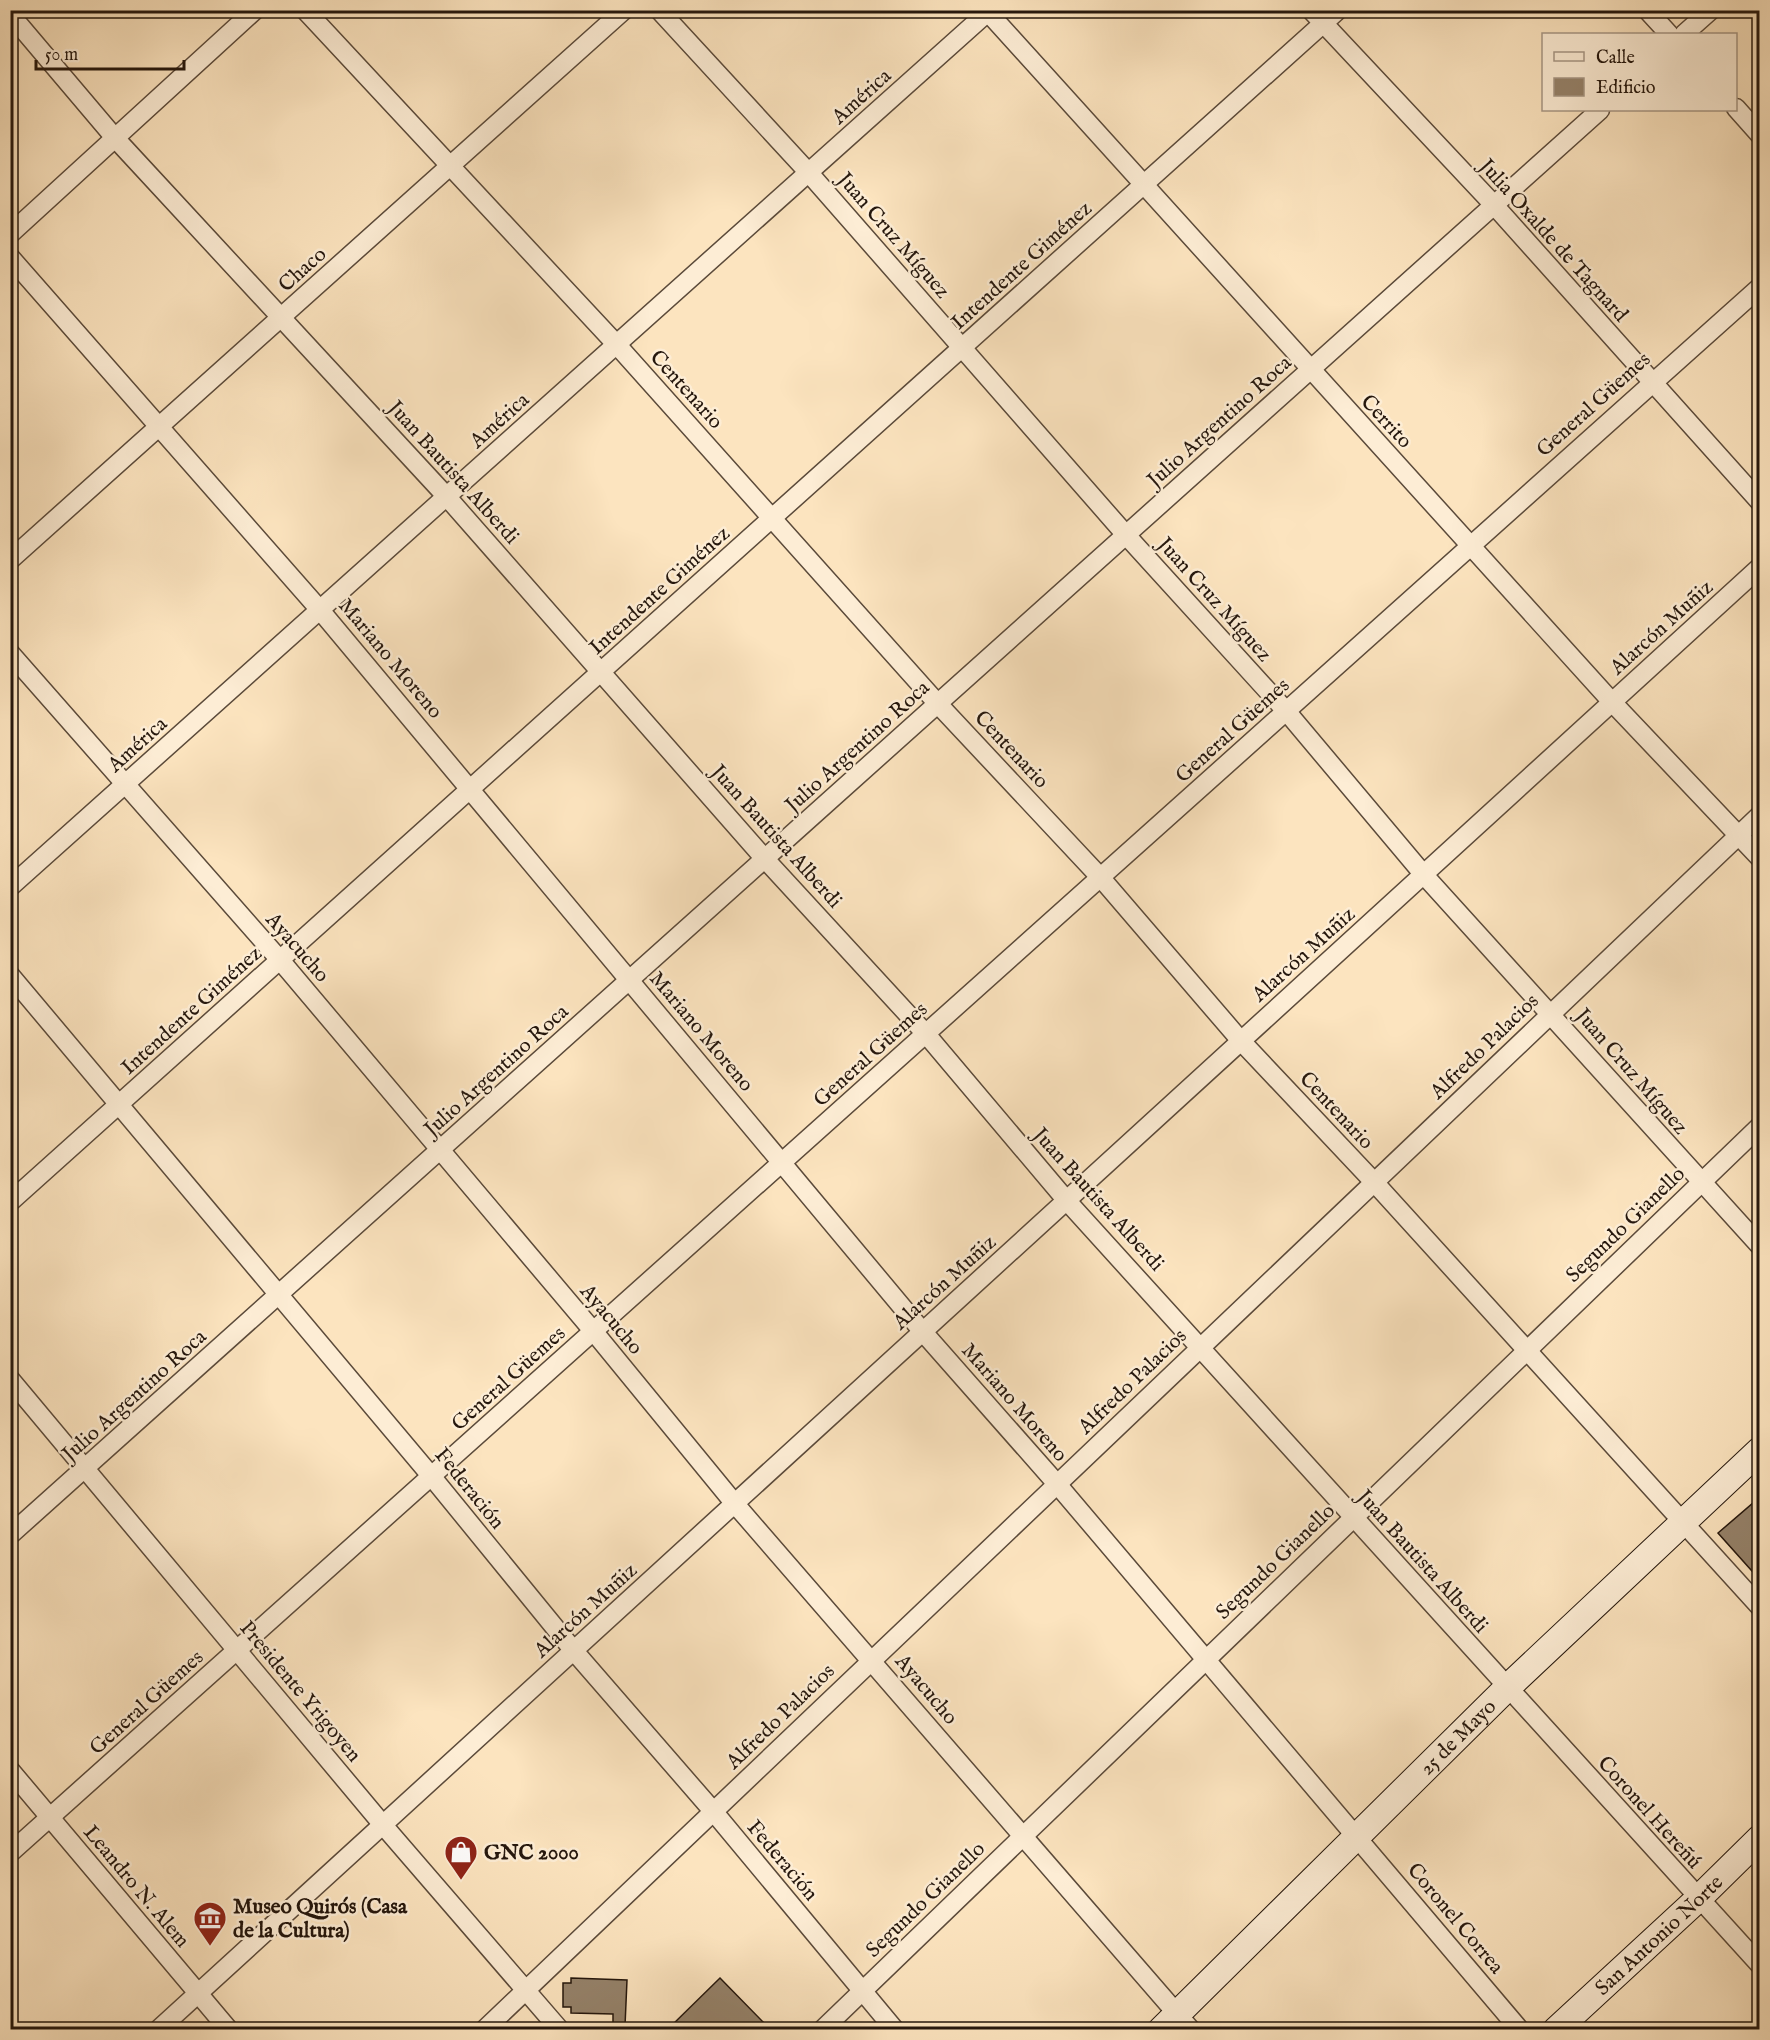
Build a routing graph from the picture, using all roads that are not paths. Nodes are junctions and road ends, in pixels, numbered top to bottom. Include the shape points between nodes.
1 (255, 10) edge
2 (305, 10) edge
3 (624, 10) edge
4 (659, 10) edge
5 (1338, 10) edge
6 (1647, 10) edge
7 (1711, 10) edge
8 (988, 11) edge
9 (10, 14) edge
10 (1317, 17) edge
11 (1668, 33) edge
12 (1685, 33) edge
13 (1737, 109) edge
14 (1599, 111) edge
15 (1760, 135) edge
16 (115, 138) junction
17 (450, 166) junction
18 (809, 173) junction
19 (1144, 185) junction
20 (1494, 206) junction
21 (10, 234) edge
22 (10, 257) edge
23 (1760, 288) edge
24 (282, 318) junction
25 (617, 345) junction
26 (963, 347) junction
27 (1310, 370) junction
28 (1651, 382) junction
29 (159, 427) junction
30 (447, 497) junction
31 (1760, 502) edge
32 (773, 518) junction
33 (1126, 535) junction
34 (1471, 545) junction
35 (10, 560) edge
36 (1760, 567) edge
37 (320, 610) junction
38 (10, 653) edge
39 (602, 671) junction
40 (1612, 702) junction
41 (938, 704) junction
42 (1287, 712) junction
43 (125, 784) junction
44 (471, 789) junction
45 (1760, 815) edge
46 (1738, 835) junction
47 (1760, 858) edge
48 (765, 859) junction
49 (1424, 874) junction
50 (1101, 878) junction
51 (10, 887) edge
52 (280, 960) junction
53 (10, 975) edge
54 (630, 980) junction
55 (1551, 1013) junction
56 (926, 1034) junction
57 (1241, 1041) junction
58 (119, 1104) junction
59 (1760, 1126) edge
60 (439, 1151) junction
61 (784, 1162) junction
62 (1374, 1182) junction
63 (1701, 1182) junction
64 (1067, 1201) junction
65 (10, 1202) edge
66 (1760, 1246) edge
67 (278, 1296) junction
68 (594, 1332) junction
69 (923, 1332) junction
70 (1202, 1346) junction
71 (1527, 1350) junction
72 (10, 1380) edge
73 (1760, 1450) edge
74 (85, 1469) junction
75 (432, 1476) junction
76 (1057, 1484) junction
77 (735, 1504) junction
78 (1353, 1517) junction
79 (1682, 1522) junction
80 (10, 1535) edge
81 (1760, 1607) edge
82 (238, 1650) junction
83 (574, 1651) junction
84 (872, 1660) junction
85 (1205, 1660) junction
86 (1508, 1687) junction
87 (10, 1770) edge
88 (713, 1811) junction
89 (51, 1817) junction
90 (383, 1825) junction
91 (1022, 1836) junction
92 (1357, 1836) junction
93 (1760, 1838) edge
94 (10, 1853) edge
95 (1698, 1899) junction
96 (1760, 1965) edge
97 (526, 1989) junction
98 (863, 1990) junction
99 (198, 1994) junction
100 (1177, 2024) edge
101 (158, 2030) edge
102 (229, 2030) edge
103 (484, 2030) edge
104 (560, 2030) edge
105 (822, 2030) edge
106 (895, 2030) edge
107 (1520, 2030) edge
108 (1556, 2030) edge

1 - 16 street
2 - 17 street, Centenario
3 - 17 street, Chaco
4 - 18 street, Juan Cruz Míguez
5 - 10 street, Intendente Giménez
6 - 11 street
7 - 12 street
8 - 18 street, América
8 - 19 street, Cerrito
9 - 16 street, Juan Bautista Alberdi
10 - 19 street, Intendente Giménez
10 - 20 street, Julia Oxalde de Tagnard
13 - 15 street
14 - 20 street, Julio Argentino Roca
16 - 21 street
16 - 24 street, Juan Bautista Alberdi
17 - 24 street, Chaco
17 - 25 street, Centenario
18 - 25 street, América
18 - 26 street, Juan Cruz Míguez
19 - 26 street, Intendente Giménez
19 - 27 street, Cerrito
20 - 27 street, Julio Argentino Roca
20 - 28 street, Julia Oxalde de Tagnard
22 - 29 street, Mariano Moreno
23 - 28 street, General Güemes
24 - 29 street, Chaco
24 - 30 street, Juan Bautista Alberdi
25 - 30 street, América
25 - 32 street, Centenario
26 - 32 street, Intendente Giménez
26 - 33 street, Juan Cruz Míguez
27 - 33 street, Julio Argentino Roca
27 - 34 street, Cerrito
28 - 31 street, Julia Oxalde de Tagnard
28 - 34 street, General Güemes
29 - 35 street, Chaco
29 - 37 street, Mariano Moreno
30 - 37 street, América
30 - 39 street, Juan Bautista Alberdi
32 - 39 street, Intendente Giménez
32 - 41 street, Centenario
33 - 41 street, Julio Argentino Roca
33 - 42 street, Juan Cruz Míguez
34 - 40 street, Cerrito
34 - 42 street, General Güemes
36 - 40 street, Alarcón Muñiz
37 - 43 street, América
37 - 44 street, Mariano Moreno
38 - 43 street, Ayacucho
39 - 44 street, Intendente Giménez
39 - 48 street, Juan Bautista Alberdi
40 - 46 street, Cerrito
40 - 49 street, Alarcón Muñiz
41 - 48 street, Julio Argentino Roca
41 - 50 street, Centenario
42 - 49 street, Juan Cruz Míguez
42 - 50 street, General Güemes
43 - 51 street, América
43 - 52 street, Ayacucho
44 - 52 street, Intendente Giménez
44 - 54 street, Mariano Moreno
45 - 46 street, Alfredo Palacios
46 - 47 street, Cerrito
46 - 55 street, Alfredo Palacios
48 - 54 street, Julio Argentino Roca
48 - 56 street, Juan Bautista Alberdi
49 - 55 street, Juan Cruz Míguez
49 - 57 street, Alarcón Muñiz
50 - 56 street, General Güemes
50 - 57 street, Centenario
52 - 58 street, Intendente Giménez
52 - 60 street, Ayacucho
53 - 58 street, Federación
54 - 60 street, Julio Argentino Roca
54 - 61 street, Mariano Moreno
55 - 62 street, Alfredo Palacios
55 - 63 street, Juan Cruz Míguez
56 - 61 street, General Güemes
56 - 64 street, Juan Bautista Alberdi
57 - 62 street, Centenario
57 - 64 street, Alarcón Muñiz
58 - 65 street, Intendente Giménez
58 - 67 street, Federación
59 - 63 street, Segundo Gianello
60 - 67 street, Julio Argentino Roca
60 - 68 street, Ayacucho
61 - 68 street, General Güemes
61 - 69 street, Mariano Moreno
62 - 70 street, Alfredo Palacios
62 - 71 street, Centenario
63 - 66 street, Juan Cruz Míguez
63 - 71 street, Segundo Gianello
64 - 69 street, Alarcón Muñiz
64 - 70 street, Juan Bautista Alberdi
67 - 74 street, Julio Argentino Roca
67 - 75 street, Federación
68 - 75 street, General Güemes
68 - 77 street, Ayacucho
69 - 76 street, Mariano Moreno
69 - 77 street, Alarcón Muñiz
70 - 76 street, Alfredo Palacios
70 - 78 street, Juan Bautista Alberdi
71 - 78 street, Segundo Gianello
71 - 79 street, Centenario
72 - 74 street, Presidente Yrigoyen
73 - 79 street, 25 de Mayo
74 - 80 street, Julio Argentino Roca
74 - 82 street, Presidente Yrigoyen
75 - 82 street, General Güemes
75 - 83 street, Federación
76 - 84 street, Alfredo Palacios
76 - 85 street, Mariano Moreno
77 - 83 street, Alarcón Muñiz
77 - 84 street, Ayacucho
78 - 85 street, Segundo Gianello
78 - 86 street, Juan Bautista Alberdi
79 - 81 street, Centenario
79 - 86 street, 25 de Mayo
82 - 89 street, General Güemes
82 - 90 street, Presidente Yrigoyen
83 - 88 street, Federación
83 - 90 street, Alarcón Muñiz
84 - 88 street, Alfredo Palacios
84 - 91 street, Ayacucho
85 - 91 street, Segundo Gianello
85 - 92 street, Mariano Moreno
86 - 92 street, 25 de Mayo
86 - 95 street, Coronel Hereñú
87 - 89 street, Leandro N. Alem
88 - 97 street, Alfredo Palacios
88 - 98 street, Federación
89 - 94 street, General Güemes
89 - 99 street, Leandro N. Alem
90 - 97 street, Presidente Yrigoyen
90 - 99 street, Alarcón Muñiz
91 - 98 street, Segundo Gianello
91 - 100 street, Ayacucho
92 - 100 street, 25 de Mayo
92 - 107 street, Coronel Correa
93 - 95 street, San Antonio Norte
95 - 96 street, Coronel Hereñú
95 - 108 street, San Antonio Norte
97 - 103 street, Alfredo Palacios
97 - 104 street, Presidente Yrigoyen
98 - 105 street, Segundo Gianello
98 - 106 street, Federación
99 - 101 street, Alarcón Muñiz
99 - 102 street, Leandro N. Alem

